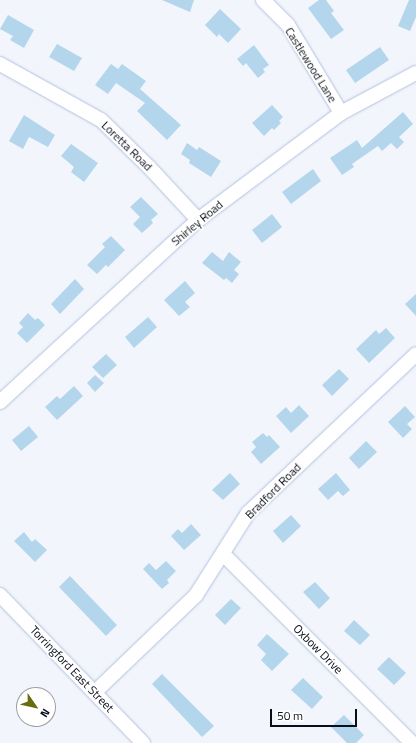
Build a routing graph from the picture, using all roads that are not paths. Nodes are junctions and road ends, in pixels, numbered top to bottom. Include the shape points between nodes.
1 (264, 0) edge
2 (0, 64) edge
3 (416, 73) edge
4 (341, 113) junction
5 (198, 220) junction
6 (416, 354) edge
7 (0, 402) edge
8 (223, 554) junction
9 (0, 595) edge
10 (95, 692) junction
11 (144, 743) edge
12 (412, 743) edge

1 - 4 street, Castlewood Lane via 288,25
2 - 5 street, Loretta Road via 101,120
3 - 4 street, Shirley Road
4 - 5 street, Shirley Road
5 - 7 street, Shirley Road
6 - 8 street, Bradford Road via 248,513
8 - 10 street, Bradford Road via 196,594
8 - 12 street, Oxbow Drive
9 - 10 street, Torringford East Street
10 - 11 street, Torringford East Street

